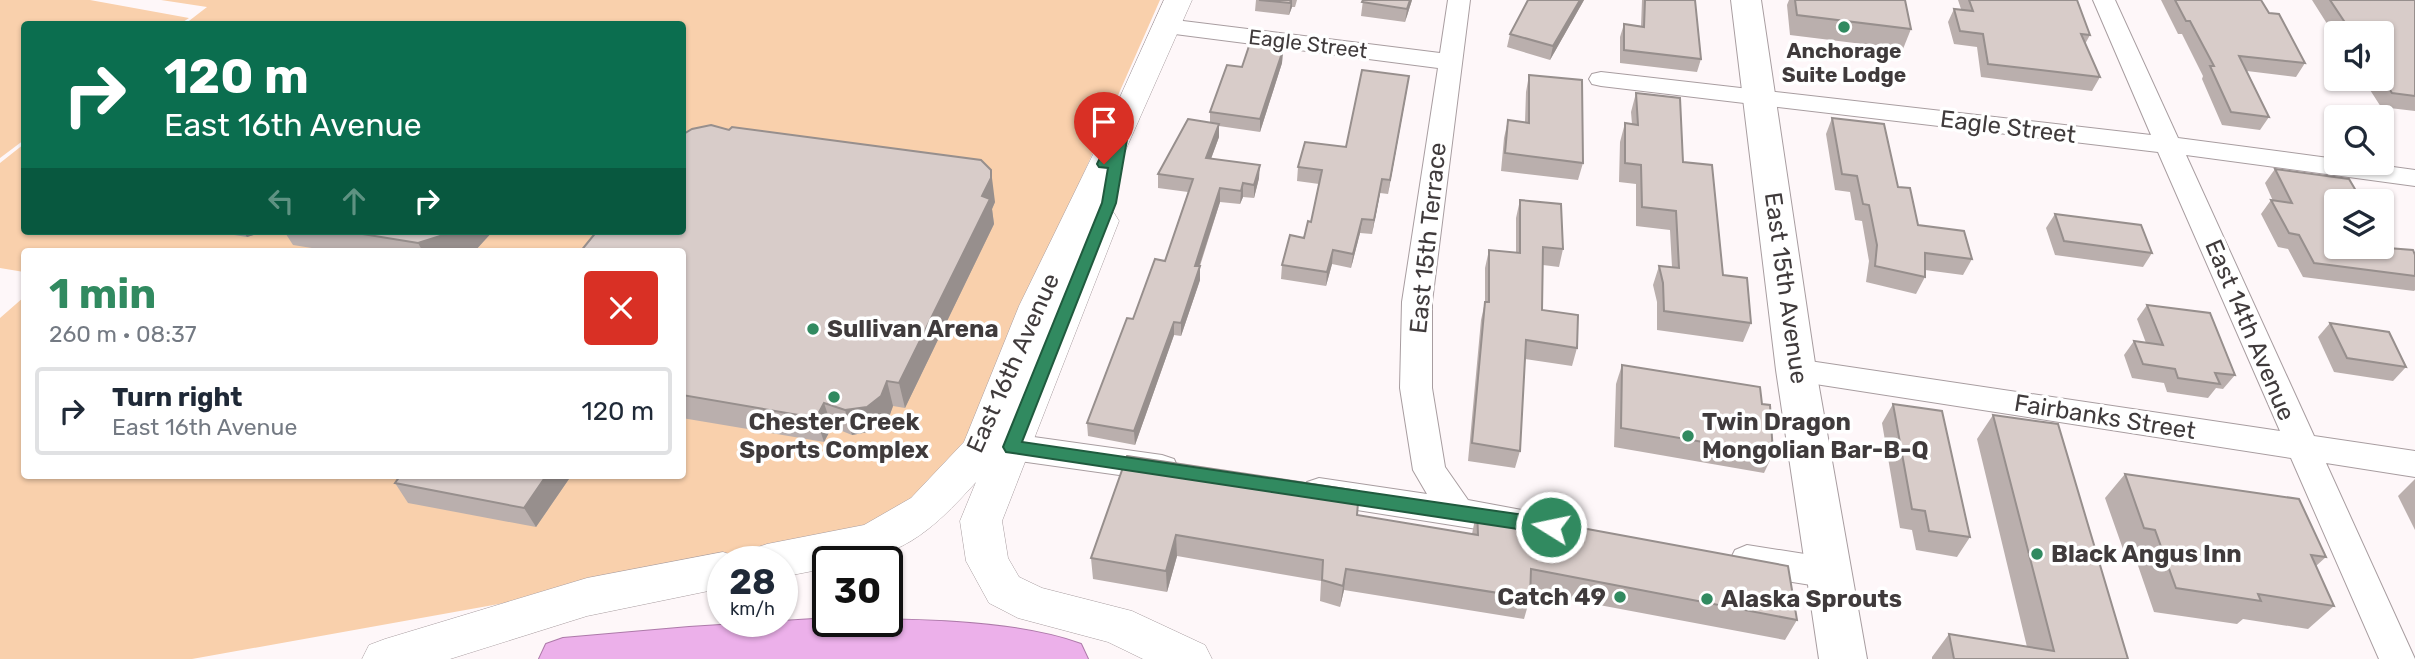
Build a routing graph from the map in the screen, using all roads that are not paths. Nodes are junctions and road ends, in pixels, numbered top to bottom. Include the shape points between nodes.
1 (1459, 0) edge
2 (1746, 0) edge
3 (2104, 0) edge
4 (1172, 13) edge
5 (1450, 62) junction
6 (1601, 79) dead end
7 (1760, 98) junction
8 (1122, 128) junction
9 (2170, 145) junction
10 (2415, 178) edge
11 (1796, 370) junction
12 (2300, 446) junction
13 (1012, 447) junction
14 (2415, 464) edge
15 (1195, 473) edge
16 (1289, 487) edge
17 (1457, 511) junction
18 (1547, 526) edge
19 (1719, 555) edge
20 (798, 556) edge
21 (707, 573) edge
22 (1830, 573) junction
23 (385, 659) edge
24 (563, 659) edge
25 (1064, 659) edge
26 (1189, 659) edge
27 (1843, 659) edge
28 (2396, 659) edge

1 - 5 street, East 15th Terrace
2 - 7 main road, East 15th Avenue
3 - 9 street, East 14th Avenue
4 - 5 street, Eagle Street
4 - 8 street, East 16th Avenue
5 - 17 street, East 15th Terrace via 1417,302 1416,388 1429,470
6 - 7 street, Eagle Street
7 - 9 street, Eagle Street
7 - 11 main road, East 15th Avenue
8 - 13 street, East 16th Avenue via 1109,203
8 - 20 street, East 16th Avenue via 1037,306 981,450 926,510 873,541
9 - 10 street, Eagle Street
9 - 12 street, East 14th Avenue
11 - 12 street, Fairbanks Street
11 - 22 main road, East 15th Avenue
12 - 14 street, Fairbanks Street
12 - 28 street, East 14th Avenue
13 - 15 street
13 - 26 street, East 16th Avenue via 981,521 986,561 1004,590 1034,605 1116,625
16 - 17 street
17 - 18 street
19 - 22 street
21 - 23 street via 587,597
22 - 27 main road, East 15th Avenue
24 - 25 highway via 716,644 889,638 1011,648

